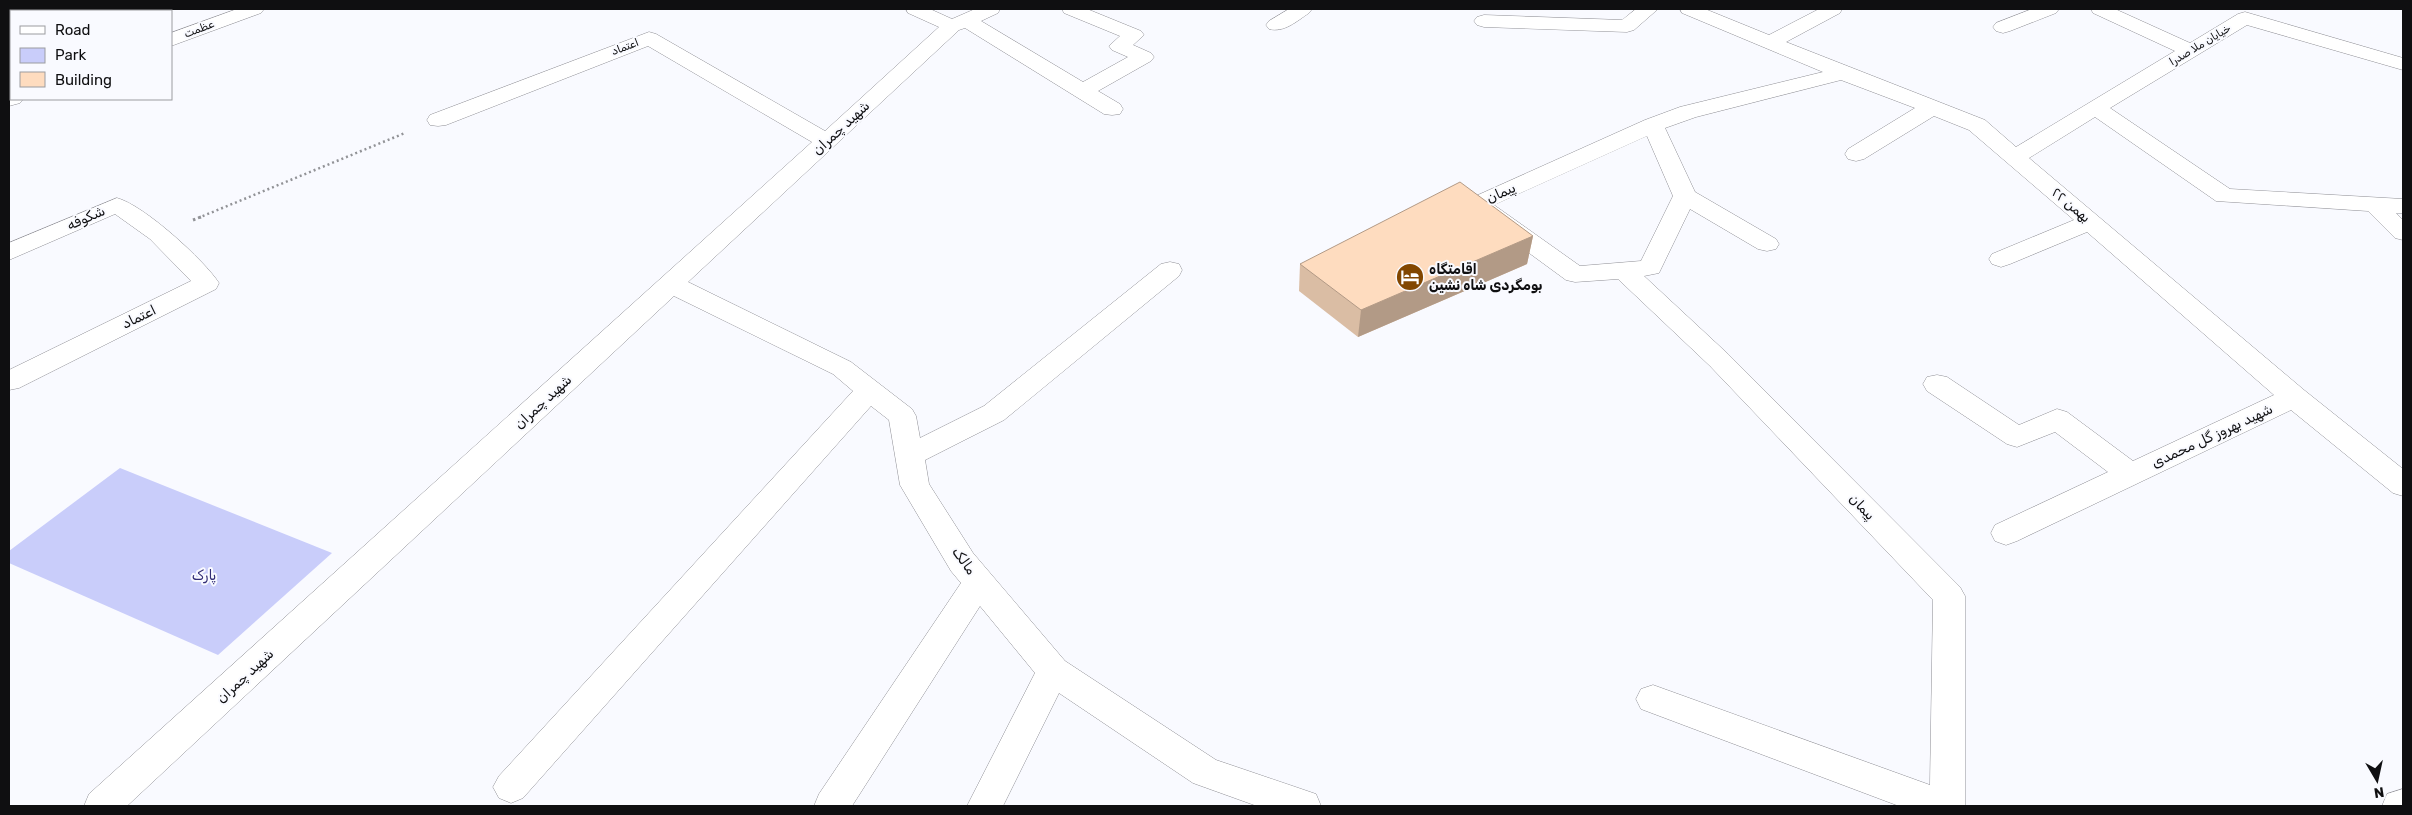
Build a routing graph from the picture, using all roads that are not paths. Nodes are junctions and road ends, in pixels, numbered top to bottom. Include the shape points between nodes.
1 (254, 9) edge
2 (915, 9) edge
3 (991, 9) edge
4 (1071, 9) edge
5 (1302, 9) edge
6 (1648, 9) edge
7 (1688, 9) edge
8 (1833, 9) edge
9 (2049, 9) edge
10 (2100, 9) edge
11 (2237, 13) edge
12 (1484, 22) dead end
13 (959, 23) junction
14 (1276, 25) dead end
15 (2003, 28) dead end
16 (172, 40) edge
17 (1771, 42) junction
18 (2191, 50) junction
19 (2403, 64) edge
20 (1843, 73) junction
21 (1084, 91) junction
22 (1931, 108) junction
23 (2096, 108) junction
24 (1112, 109) dead end
25 (438, 120) road end
26 (1653, 125) junction
27 (827, 141) junction
28 (1856, 154) dead end
29 (2014, 157) junction
30 (1685, 196) junction
31 (2374, 204) junction
32 (2403, 206) edge
33 (2091, 222) junction
34 (2403, 233) edge
35 (158, 234) joint
36 (1767, 244) dead end
37 (9, 252) edge
38 (2001, 259) dead end
39 (1170, 270) dead end
40 (1624, 271) junction
41 (671, 284) junction
42 (9, 380) edge
43 (1937, 384) dead end
44 (869, 390) junction
45 (2294, 397) junction
46 (910, 455) junction
47 (2130, 474) junction
48 (2403, 485) edge
49 (2006, 533) dead end
50 (980, 582) junction
51 (1053, 671) junction
52 (1653, 700) dead end
53 (511, 787) dead end
54 (1269, 801) edge
55 (2403, 805) edge
56 (102, 806) edge
57 (832, 806) edge
58 (985, 806) edge
59 (1303, 806) edge
60 (1942, 806) edge
61 (1947, 806) edge
62 (2400, 806) edge

1 - 16 street, عظمت
2 - 13 street
3 - 13 street, شهید چمران
4 - 21 street via 1134,35 1119,46 1144,57
5 - 14 street
6 - 12 street via 1627,26
7 - 17 street, ۲۲ بهمن
8 - 17 street
9 - 15 street
10 - 18 street
11 - 18 street, خیایان ملا صدرا
11 - 19 street, خیایان ملا صدرا
13 - 21 street
13 - 27 street, شهید چمران
17 - 20 street, ۲۲ بهمن
18 - 23 street, خیایان ملا صدرا
20 - 22 street, ۲۲ بهمن
20 - 26 street, پیمان via 1688,112
21 - 24 street
22 - 28 street
22 - 29 street, ۲۲ بهمن via 1977,125
23 - 29 street, خیایان ملا صدرا
23 - 31 street via 2224,196
25 - 27 street, اعتماد via 649,38
26 - 30 street
26 - 40 street, پیمان via 1477,204 1574,274
27 - 41 street, شهید چمران
29 - 33 street, ۲۲ بهمن
30 - 36 street
30 - 40 street, پیمان via 1650,267
31 - 32 street
31 - 34 street
33 - 38 street
33 - 45 street, ۲۲ بهمن
35 - 37 street, شکوفه via 117,204
35 - 42 street, اعتماد via 207,283
39 - 46 street via 994,413
40 - 61 street, پیمان via 1719,360 1949,596
41 - 44 street, مالک via 842,368
41 - 56 street, شهید چمران
43 - 47 street via 2016,437 2057,419
44 - 46 street, مالک via 902,416
44 - 53 street
45 - 47 street, شهید بهروز گل محمدی
45 - 48 street, ۲۲ بهمن
46 - 50 street, مالک via 916,485 962,562
47 - 49 street, شهید بهروز گل محمدی
50 - 51 street, مالک
50 - 57 street
51 - 54 street, مالک via 1205,772
51 - 58 street
52 - 60 street
54 - 59 street, مالک
55 - 62 street

